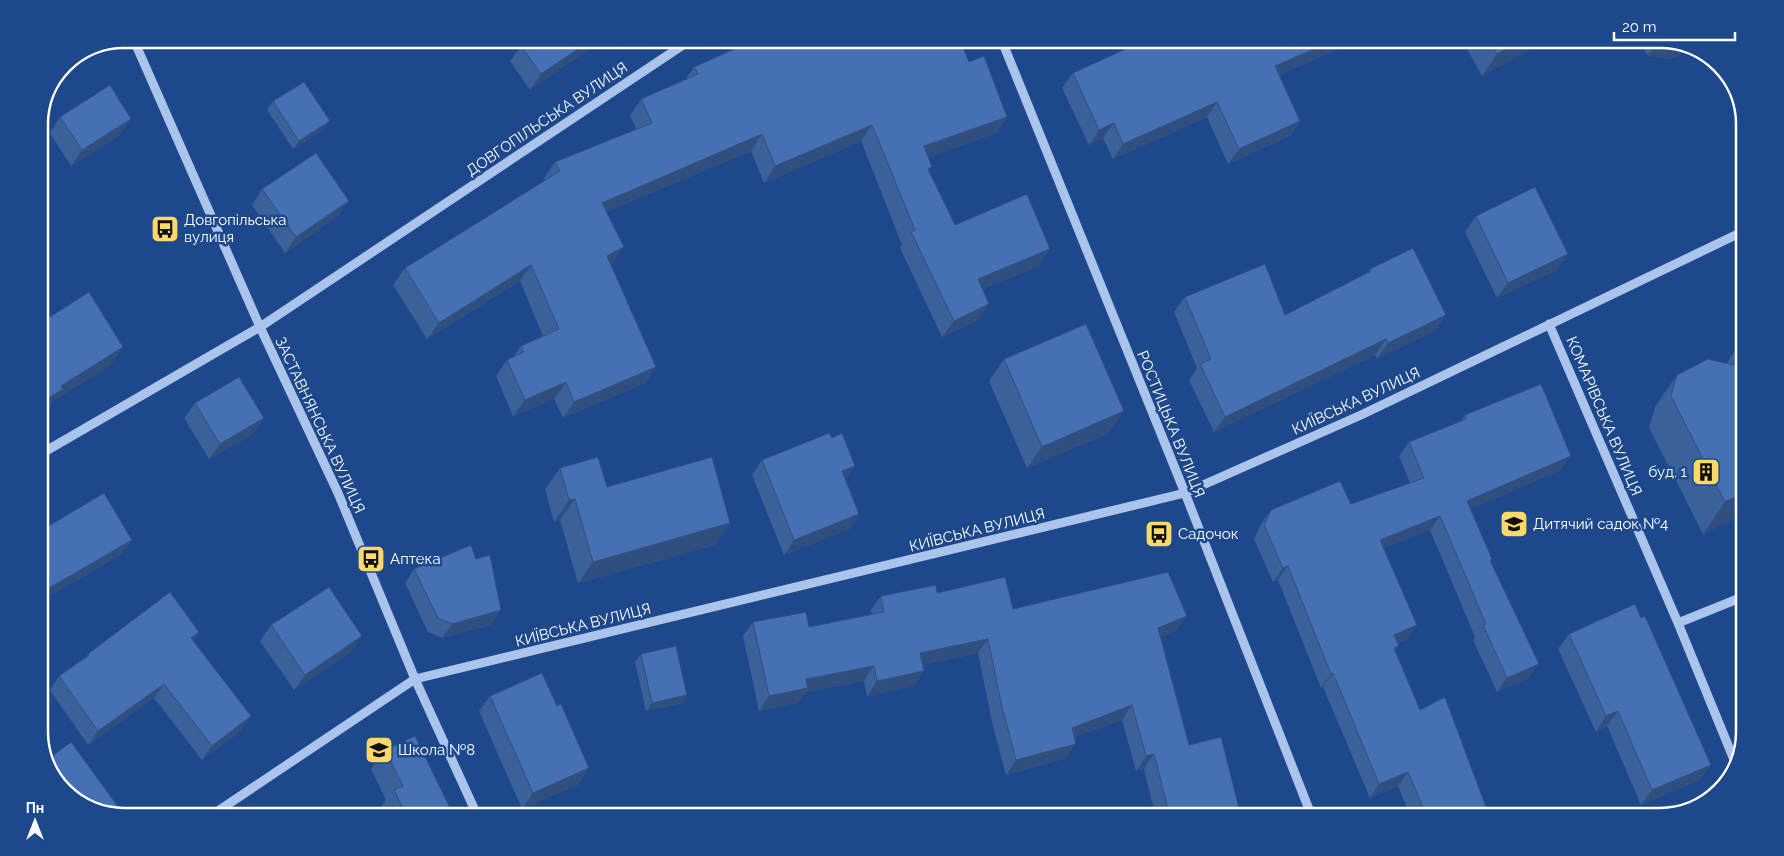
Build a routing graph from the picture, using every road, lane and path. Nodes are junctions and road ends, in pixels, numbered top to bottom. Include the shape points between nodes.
1 (137, 48) edge
2 (678, 48) edge
3 (1005, 48) edge
4 (1736, 235) edge
5 (1549, 324) junction
6 (260, 327) junction
7 (48, 450) edge
8 (1185, 493) junction
9 (1737, 599) edge
10 (1678, 623) junction
11 (416, 680) junction
12 (1733, 756) edge
13 (223, 808) edge
14 (474, 808) edge
15 (1308, 808) edge

1 - 6 street, ЗАСТАВНЯНСЬКА ВУЛИЦЯ
2 - 6 street, ДОВГОПІЛЬСЬКА ВУЛИЦЯ
3 - 8 street, РОСТИЦЬКА ВУЛИЦЯ
4 - 5 street, КИЇВСЬКА ВУЛИЦЯ
5 - 8 street, КИЇВСЬКА ВУЛИЦЯ via 1361,416
5 - 10 street, КОМАРІВСЬКА ВУЛИЦЯ
6 - 7 street, ДОВГОПІЛЬСЬКА ВУЛИЦЯ
6 - 11 street, ЗАСТАВНЯНСЬКА ВУЛИЦЯ via 338,493
8 - 11 street, КИЇВСЬКА ВУЛИЦЯ
8 - 15 street, РОСТИЦЬКА ВУЛИЦЯ
9 - 10 street
10 - 12 street, КОМАРІВСЬКА ВУЛИЦЯ
11 - 13 street, КИЇВСЬКА ВУЛИЦЯ
11 - 14 street, ЗАСТАВНЯНСЬКА ВУЛИЦЯ

